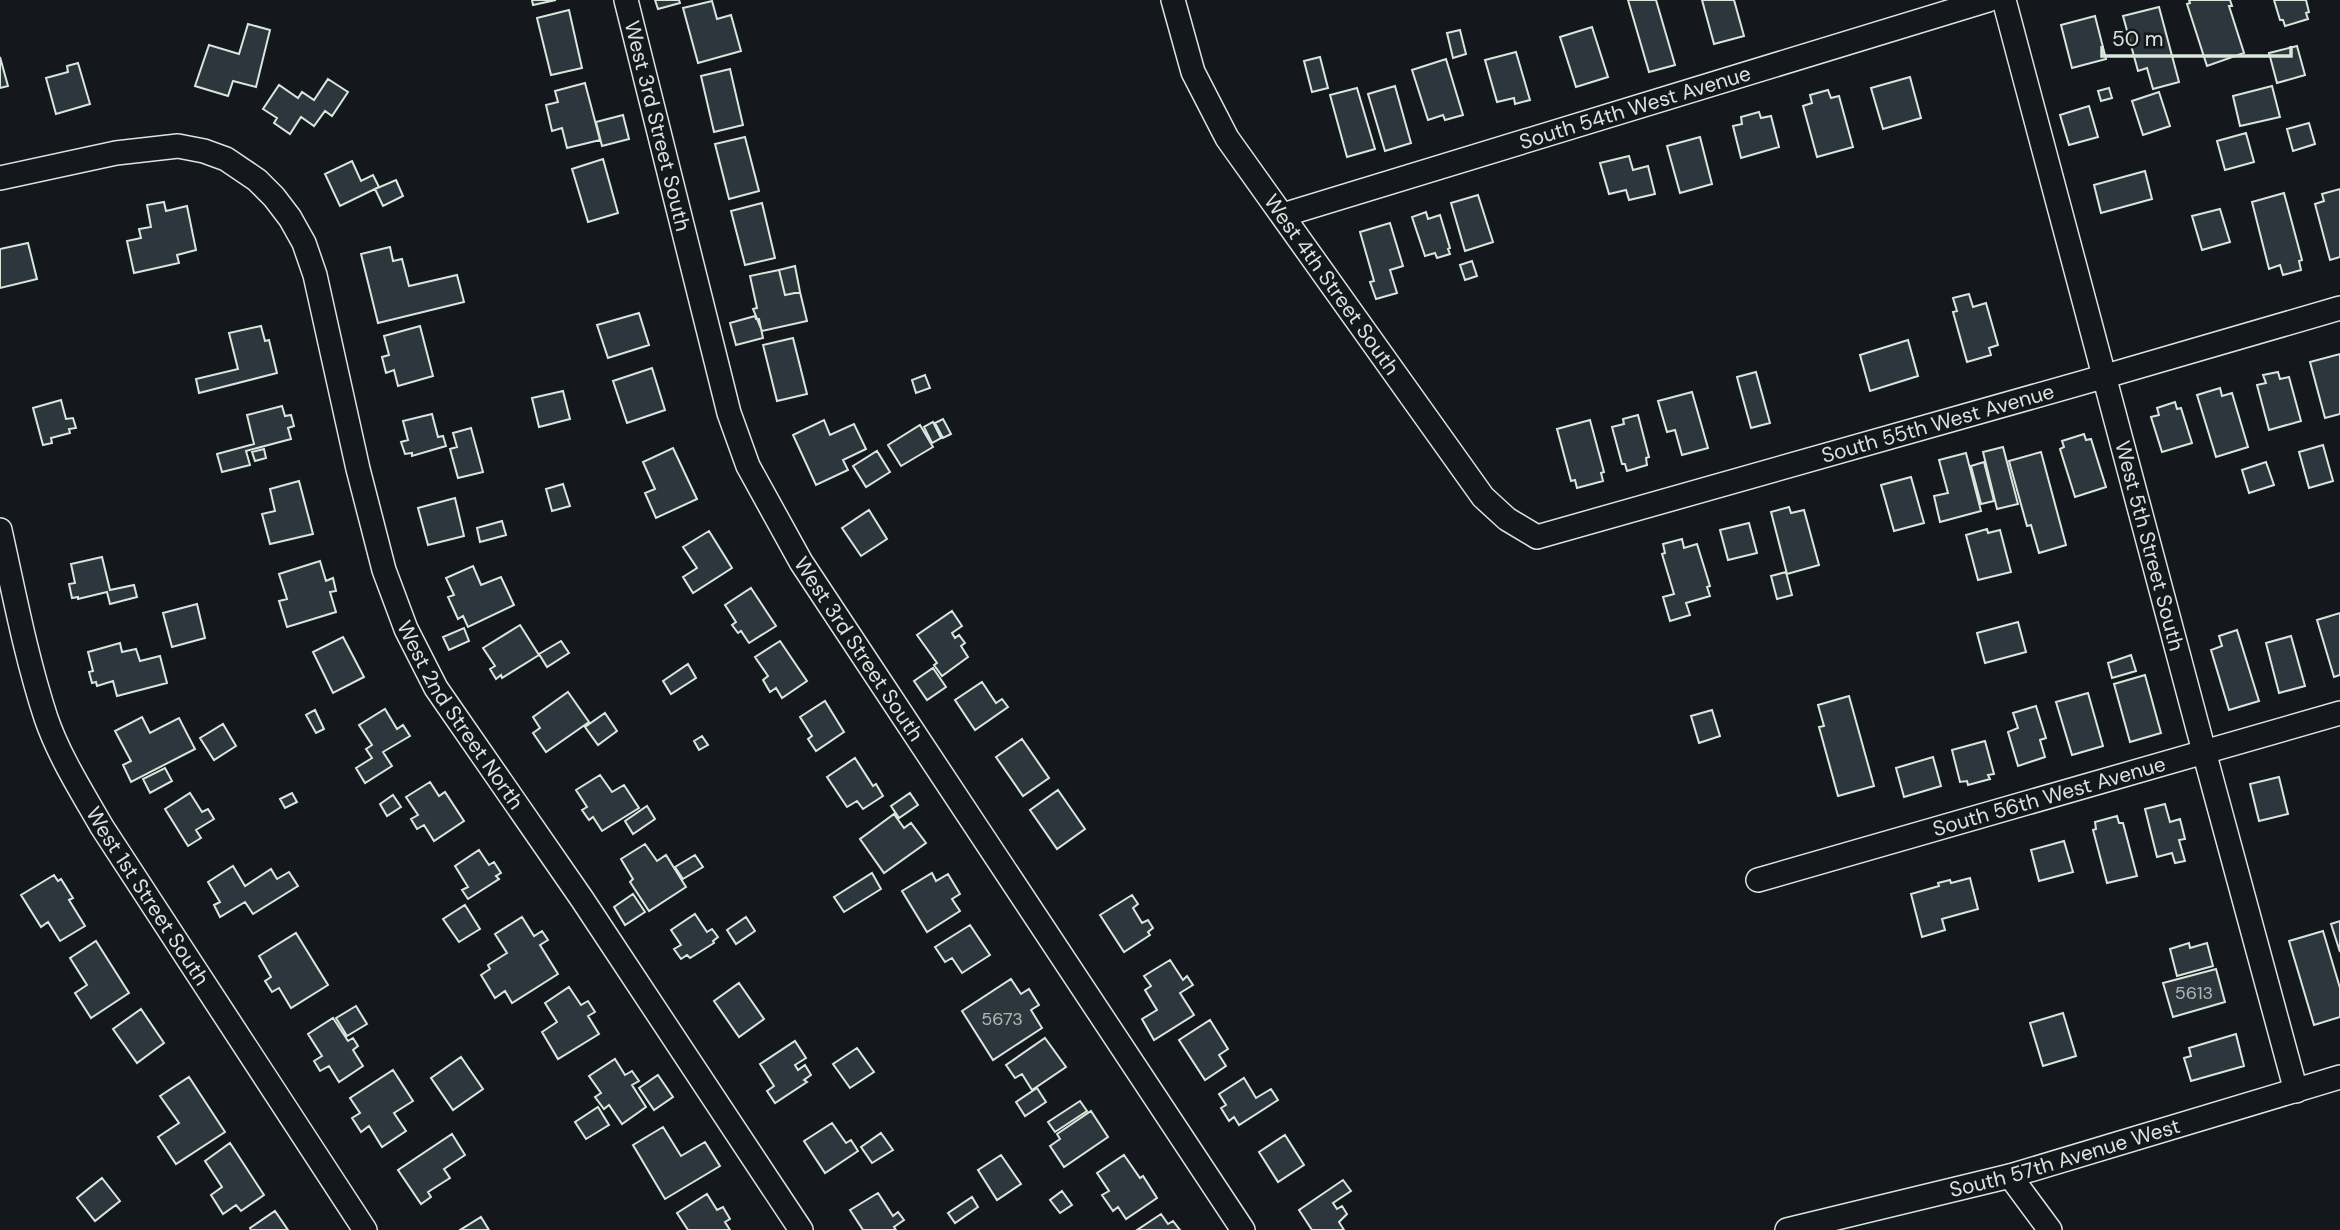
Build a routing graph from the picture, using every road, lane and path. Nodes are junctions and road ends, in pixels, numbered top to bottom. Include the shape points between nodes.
1 (626, 0) edge
2 (1173, 0) edge
3 (1988, 0) edge
4 (2004, 0) edge
5 (0, 177) edge
6 (1283, 215) junction
7 (2340, 308) edge
8 (2106, 376) junction
9 (0, 530) edge
10 (1537, 537) joint
11 (2340, 713) edge
12 (2203, 753) junction
13 (1758, 880) dead end
14 (2340, 1077) edge
15 (2296, 1091) junction
16 (2010, 1176) junction
17 (365, 1230) edge
18 (802, 1230) edge
19 (1243, 1230) edge
20 (1787, 1230) edge
21 (2050, 1230) edge

1 - 19 street, West 3rd Street South via 729,413 748,466 801,562
2 - 6 street, West 4th Street South via 1193,72 1215,116
3 - 6 street, South 54th West Avenue
4 - 8 street, West 5th Street South
5 - 18 street, West 2nd Street North via 117,153 178,146 226,159 257,180 290,218 315,275 358,469 384,570 406,629 436,688
6 - 10 street, West 4th Street South via 1483,497
7 - 8 street, South 55th West Avenue
8 - 10 street, South 55th West Avenue
8 - 12 street, West 5th Street South
9 - 17 street, West 1st Street South via 47,719 70,770 102,827
11 - 12 street, South 56th West Avenue
12 - 13 street, South 56th West Avenue
12 - 15 street, West 5th Street South
14 - 15 street, South 57th Avenue West
15 - 16 street, South 57th Avenue West
16 - 20 street, South 57th Avenue West
16 - 21 street

